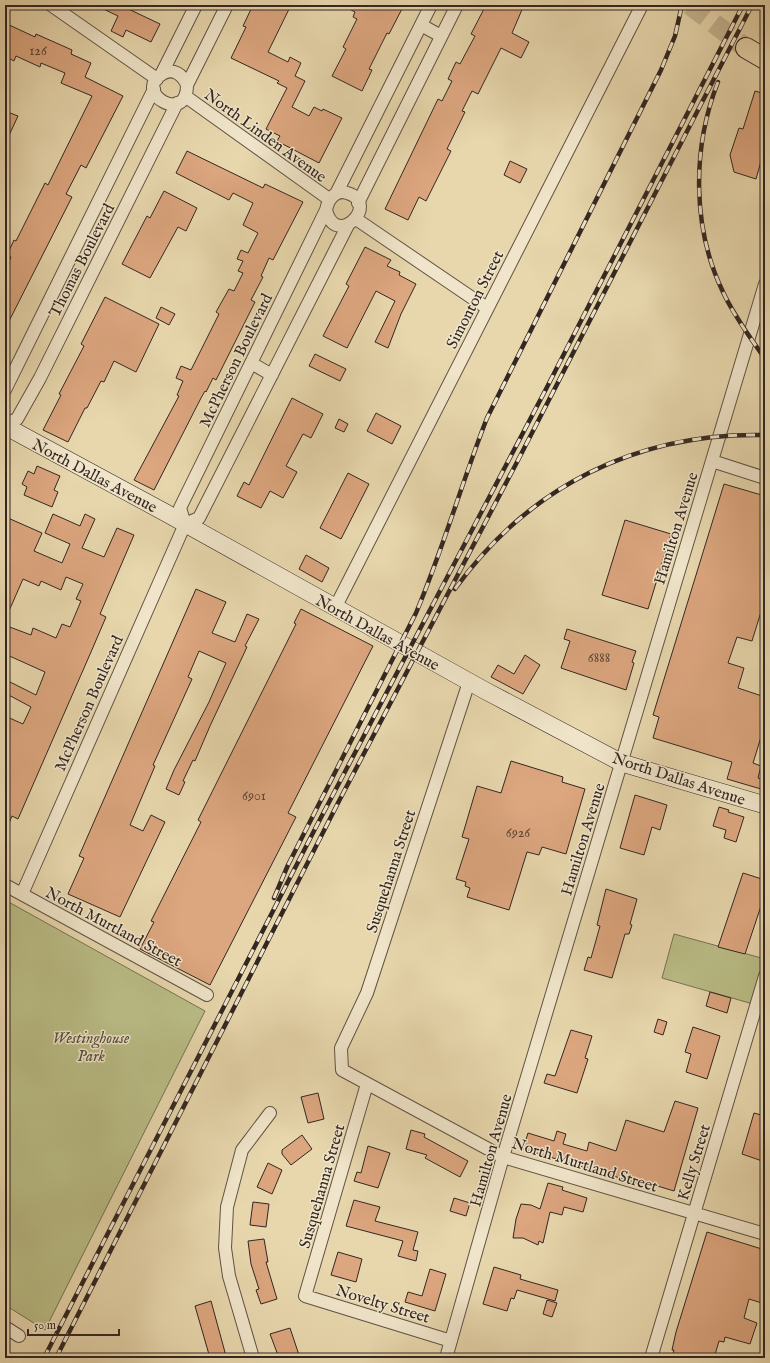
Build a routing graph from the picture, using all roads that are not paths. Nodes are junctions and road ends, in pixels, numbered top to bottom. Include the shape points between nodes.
1 (51, 5) edge
2 (196, 5) edge
3 (227, 5) edge
4 (431, 5) edge
5 (457, 5) edge
6 (642, 5) edge
7 (421, 25) junction
8 (441, 36) junction
9 (746, 48) tunnel mouth
10 (765, 59) edge
11 (158, 82) junction
12 (180, 97) junction
13 (330, 201) junction
14 (358, 203) junction
15 (352, 222) junction
16 (765, 284) edge
17 (487, 308) junction
18 (251, 363) junction
19 (272, 375) junction
20 (5, 390) edge
21 (5, 425) edge
22 (712, 461) junction
23 (765, 478) edge
24 (185, 524) junction
25 (335, 608) junction
26 (470, 682) junction
27 (622, 763) junction
28 (765, 805) edge
29 (5, 885) edge
30 (22, 894) junction
31 (765, 976) edge
32 (207, 995) dead end
33 (342, 1070) joint
34 (367, 1084) junction
35 (270, 1113) dead end
36 (503, 1157) junction
37 (694, 1213) junction
38 (765, 1234) edge
39 (305, 1296) joint
40 (5, 1327) edge
41 (19, 1336) dead end
42 (451, 1341) junction
43 (253, 1358) edge
44 (446, 1358) edge
45 (651, 1358) edge

1 - 11 street, North Linden Avenue
2 - 11 street, Thomas Boulevard
3 - 12 street, Thomas Boulevard
4 - 7 street, McPherson Boulevard
5 - 8 street
6 - 17 street, Simonton Street
7 - 8 street
7 - 13 street, McPherson Boulevard
8 - 14 street
9 - 10 highway
11 - 12 street, North Linden Avenue via 162,102
11 - 12 street, North Linden Avenue via 176,72 181,75
11 - 20 street, Thomas Boulevard
12 - 13 street, North Linden Avenue
12 - 21 street, Thomas Boulevard via 40,378 17,418
13 - 14 street via 344,192 354,196
13 - 15 street via 330,220 340,225
13 - 18 street, McPherson Boulevard
14 - 15 street via 360,211
15 - 17 street
15 - 19 street
16 - 22 street, Hamilton Avenue
17 - 25 street, Simonton Street
18 - 19 street
18 - 24 street, McPherson Boulevard via 180,508
19 - 24 street via 198,518
21 - 24 main road, North Dallas Avenue
22 - 23 street
22 - 27 street, Hamilton Avenue
24 - 25 main road, North Dallas Avenue
24 - 30 street, McPherson Boulevard
25 - 26 main road, North Dallas Avenue
26 - 27 main road, North Dallas Avenue
26 - 33 street, Susquehanna Street via 367,993 341,1048
27 - 28 main road, North Dallas Avenue
27 - 36 street, Hamilton Avenue
29 - 30 street, North Murtland Street
30 - 32 street, North Murtland Street
31 - 37 street, Kelly Street
33 - 34 street, North Murtland Street
34 - 36 street, North Murtland Street
34 - 39 street, Susquehanna Street
35 - 43 street via 242,1150 226,1207 225,1248 229,1276
36 - 37 street, North Murtland Street
36 - 42 street, Hamilton Avenue
37 - 38 street, North Murtland Street
37 - 45 street, Kelly Street
39 - 42 street, Novelty Street
40 - 41 street
42 - 44 street, Hamilton Avenue

